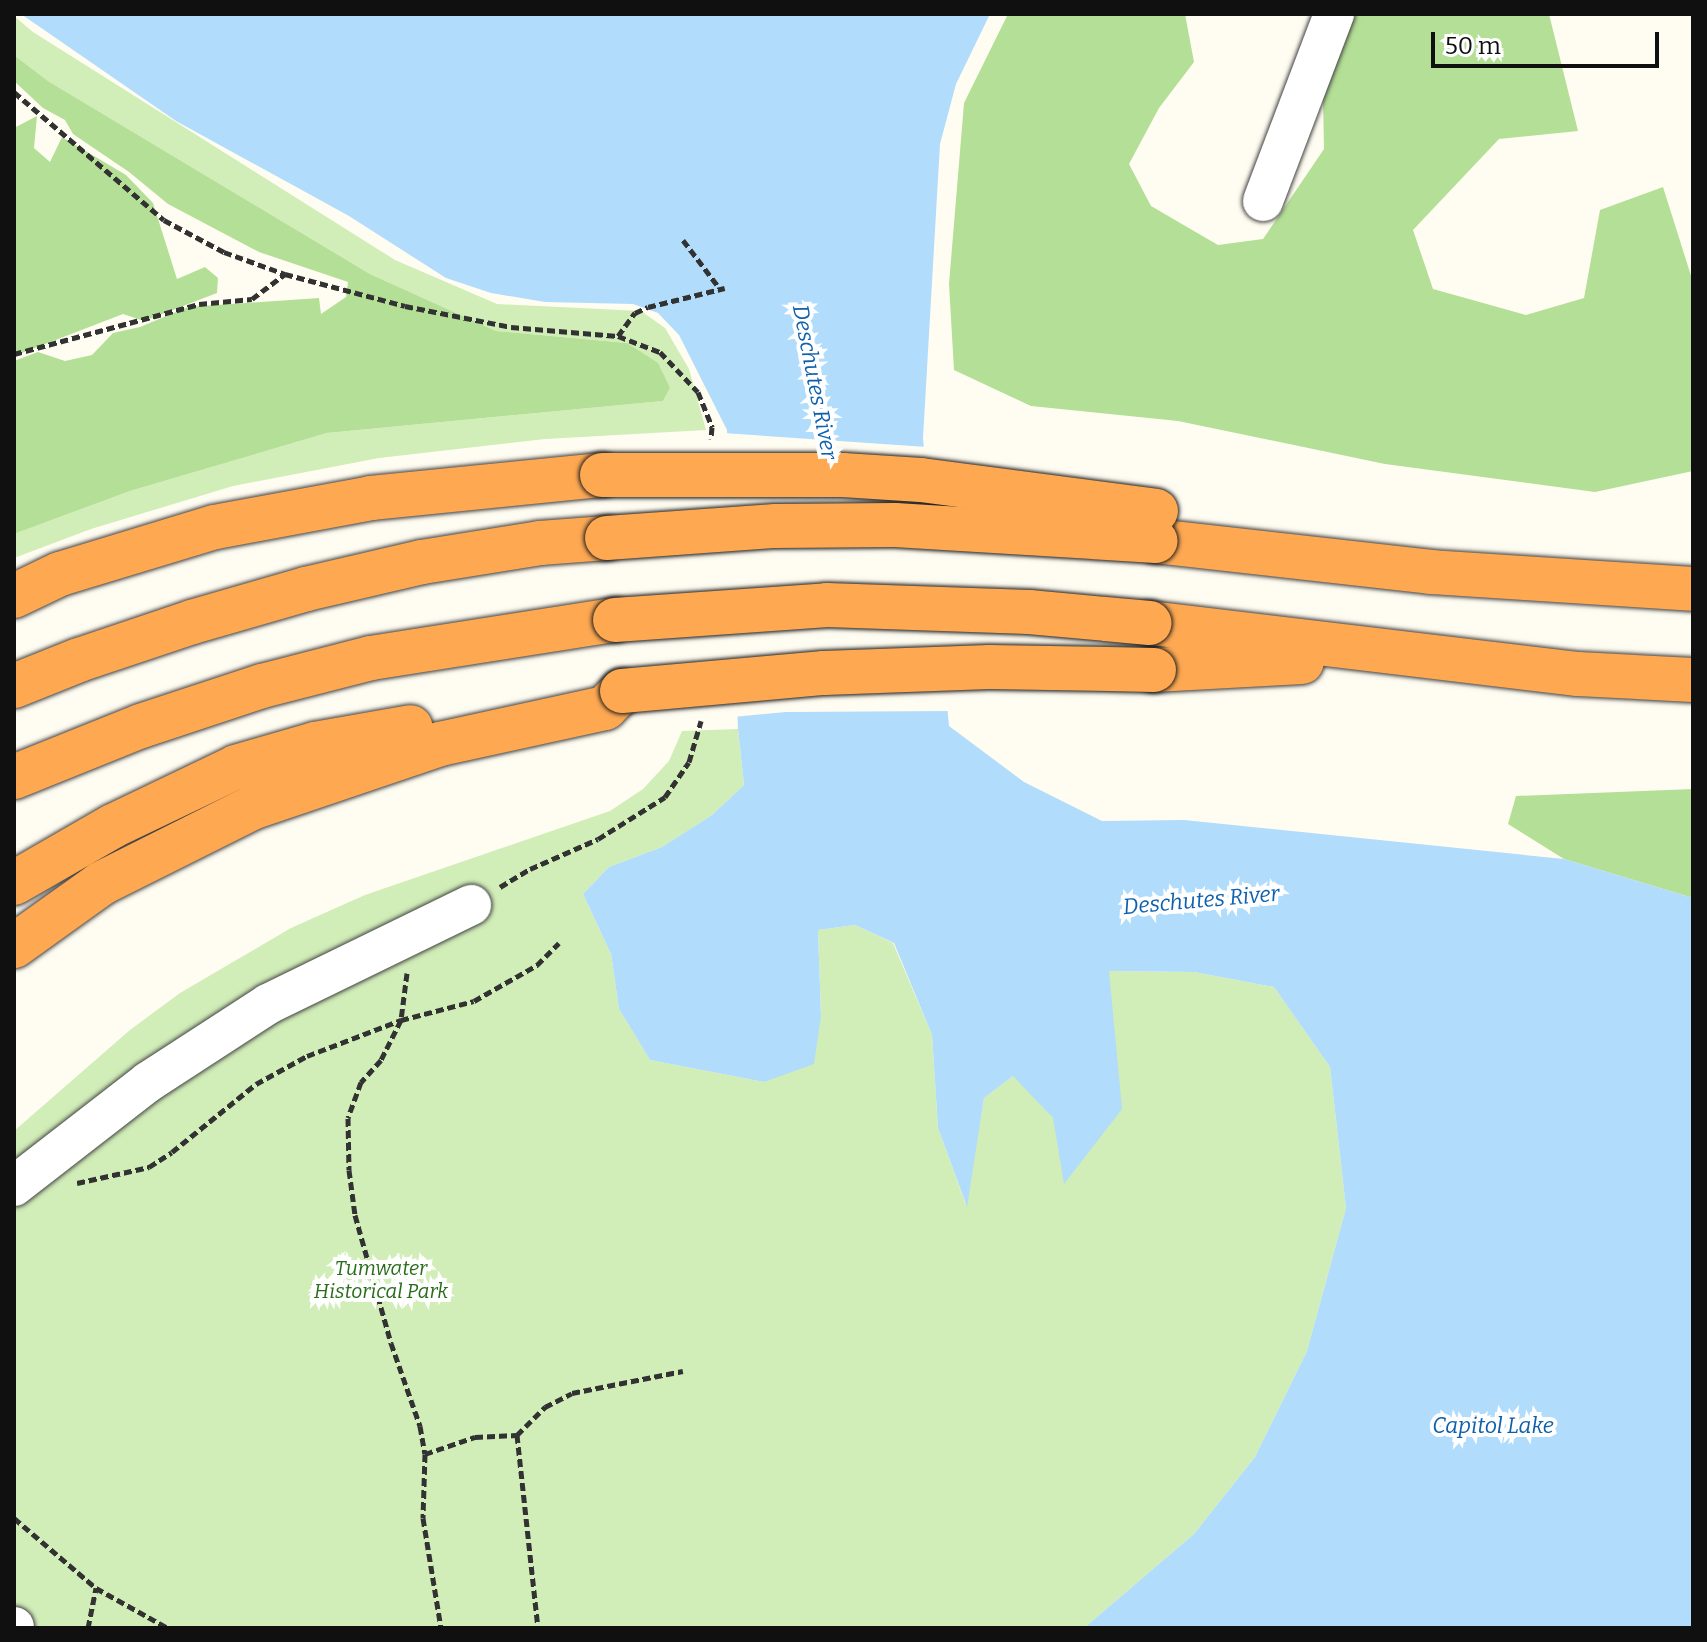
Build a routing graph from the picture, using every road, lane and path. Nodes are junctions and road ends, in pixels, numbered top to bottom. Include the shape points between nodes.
1 (1334, 14) edge
2 (14, 92) edge
3 (1263, 201) dead end
4 (683, 240) dead end
5 (285, 274) junction
6 (618, 336) junction
7 (14, 354) edge
8 (712, 427) dead end
9 (1156, 526) junction
10 (1693, 589) edge
11 (14, 596) edge
12 (1412, 656) junction
13 (1693, 680) edge
14 (14, 686) edge
15 (622, 691) junction
16 (689, 762) dead end
17 (14, 777) edge
18 (14, 883) edge
19 (471, 905) joint
20 (412, 933) junction
21 (559, 943) dead end
22 (14, 946) edge
23 (401, 1020) junction
24 (75, 1183) dead end
25 (14, 1186) edge
26 (683, 1371) dead end
27 (517, 1435) junction
28 (425, 1454) junction
29 (14, 1518) edge
30 (96, 1588) junction
31 (88, 1628) edge
32 (168, 1628) edge
33 (441, 1628) edge
34 (538, 1628) edge

1 - 3 street
2 - 5 path via 164,220 224,252
4 - 6 path via 723,289 648,307 635,313
5 - 6 path via 511,327
5 - 7 path via 252,299 199,304
6 - 8 path via 660,352 698,392
9 - 10 highway via 1431,572
9 - 11 highway, bridge via 966,485 843,475 602,475 371,498 215,527 60,574
9 - 14 highway, bridge via 776,526 540,543 422,562 306,589 178,627
12 - 13 highway
12 - 15 highway, bridge via 1154,670 989,667 824,673
12 - 17 highway, bridge via 1015,611 827,605 615,620 358,661 262,686 141,726
15 - 18 highway via 315,744 236,767 113,826
15 - 22 highway via 605,708 440,744 254,807 102,883
16 - 19 path via 665,797 598,839 530,869
19 - 20 street
20 - 23 path
20 - 25 street via 268,1004 148,1082
21 - 23 path via 537,965 474,1001
23 - 24 path via 307,1056 256,1084 149,1167
23 - 28 path via 381,1060 361,1082 348,1118 349,1170 355,1215
26 - 27 path via 572,1393 545,1407
27 - 28 path via 475,1437
27 - 34 path
28 - 33 path via 423,1518
29 - 30 path
30 - 31 path
30 - 32 path

